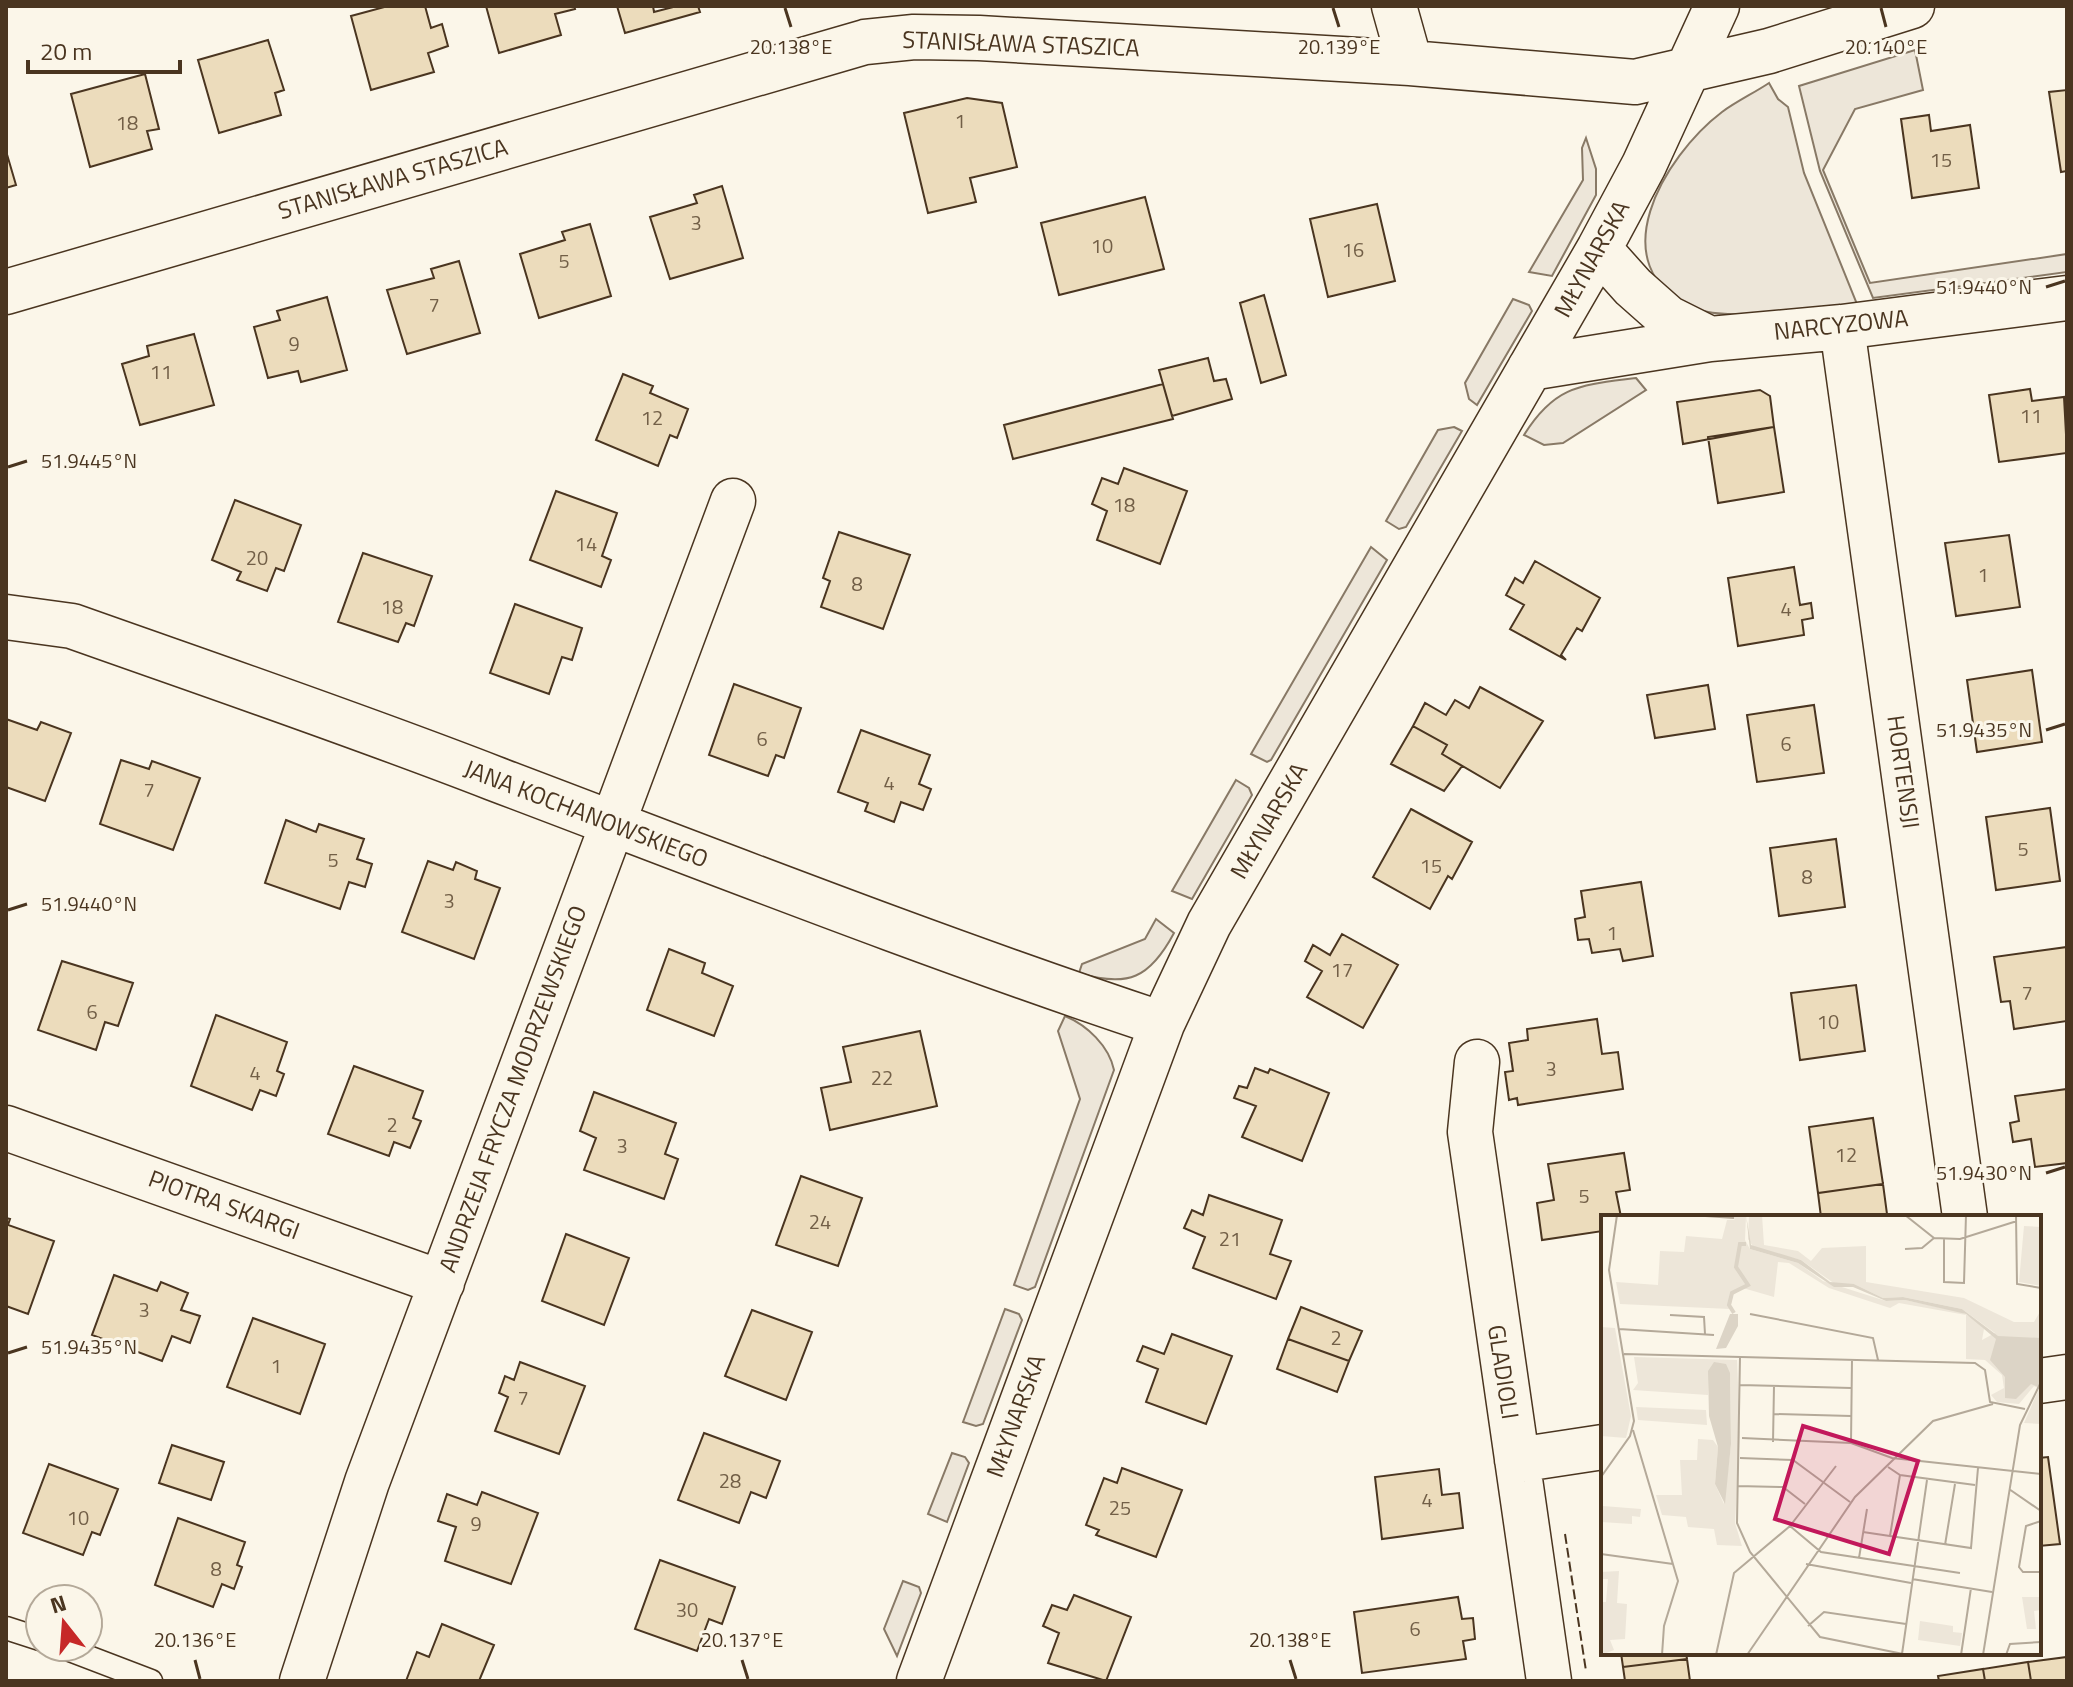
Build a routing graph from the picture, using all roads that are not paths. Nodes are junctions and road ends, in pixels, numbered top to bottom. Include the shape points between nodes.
1 (1394, 6) edge
2 (1717, 6) edge
3 (1912, 6) edge
4 (860, 24) edge
5 (1410, 63) junction
6 (1685, 73) junction
7 (1599, 249) junction
8 (6, 292) edge
9 (2067, 298) edge
10 (1842, 327) junction
11 (1710, 339) junction
12 (1530, 368) junction
13 (733, 501) dead end
14 (6, 617) edge
15 (610, 825) junction
16 (1162, 1024) junction
17 (1477, 1062) dead end
18 (6, 1128) edge
19 (1965, 1215) edge
20 (442, 1283) junction
21 (2067, 1377) edge
22 (2041, 1381) edge
23 (1601, 1447) edge
24 (1517, 1460) junction
25 (104, 1663) edge
26 (151, 1681) edge
27 (302, 1681) edge
28 (919, 1681) edge
29 (1549, 1681) edge

1 - 5 street
2 - 6 street, MŁYNARSKA
3 - 6 street, STANISŁAWA STASZICA
4 - 5 street, STANISŁAWA STASZICA via 914,37
4 - 8 street, STANISŁAWA STASZICA
5 - 6 street, STANISŁAWA STASZICA via 1592,81 1635,82
6 - 7 street, MŁYNARSKA
7 - 11 street via 1668,318
7 - 12 street, MŁYNARSKA
9 - 10 street, NARCYZOWA
10 - 11 street, NARCYZOWA
10 - 19 street, HORTENSJI
11 - 12 street, NARCYZOWA
12 - 16 street, MŁYNARSKA via 1209,924
13 - 15 street, ANDRZEJA FRYCZA MODRZEWSKIEGO
14 - 15 street, JANA KOCHANOWSKIEGO via 72,626 493,777
15 - 16 street, JANA KOCHANOWSKIEGO
15 - 20 street, ANDRZEJA FRYCZA MODRZEWSKIEGO
16 - 28 street, MŁYNARSKA
17 - 24 street, GLADIOLI via 1470,1132
18 - 20 street, PIOTRA SKARGI
20 - 27 street, ANDRZEJA FRYCZA MODRZEWSKIEGO via 367,1482
21 - 22 street
23 - 24 street
24 - 29 street, GLADIOLI
25 - 26 lane

